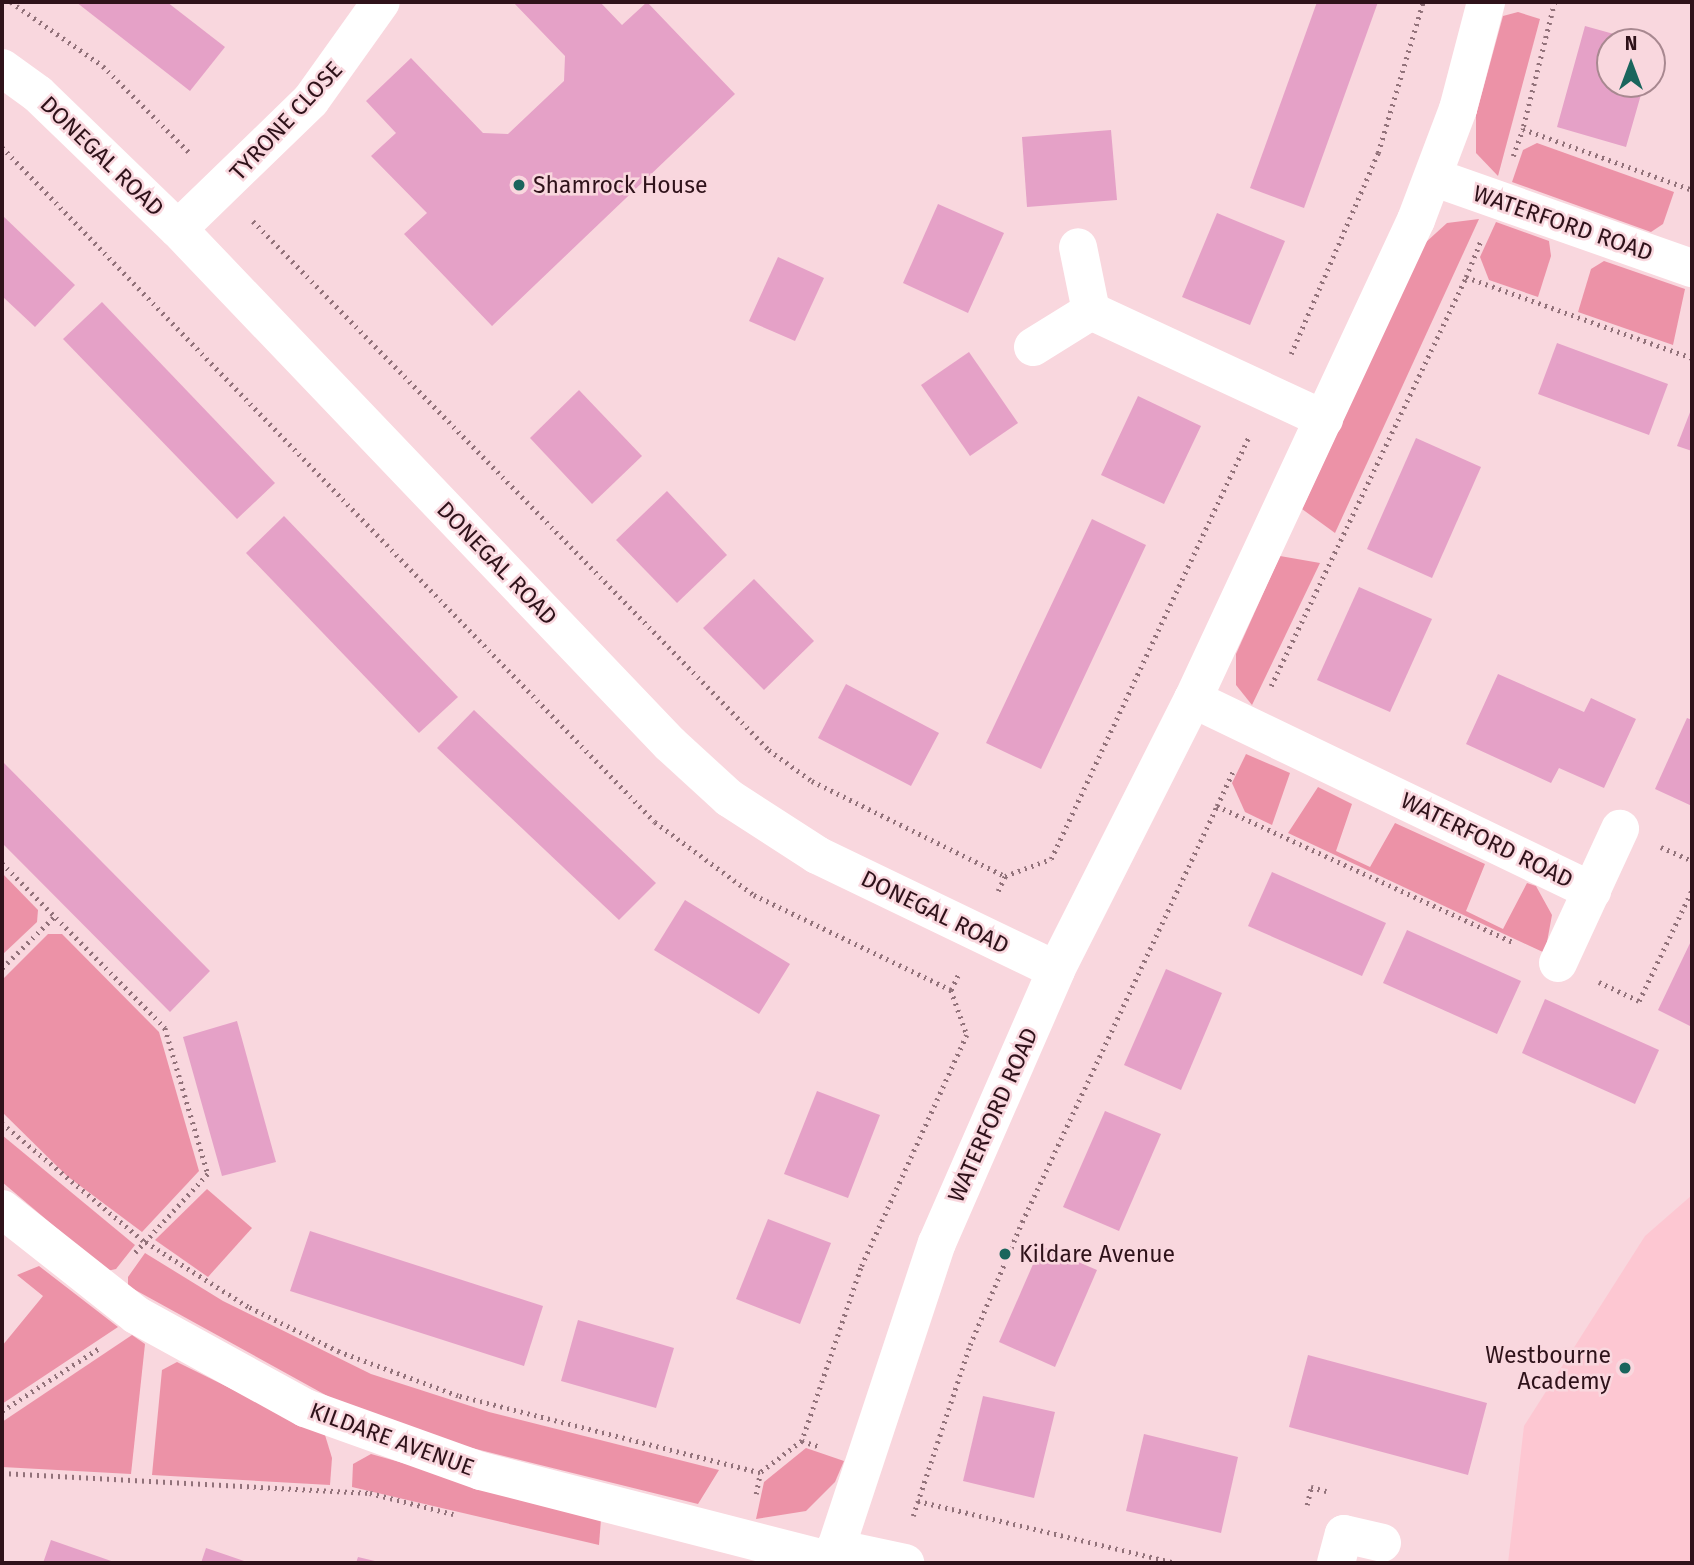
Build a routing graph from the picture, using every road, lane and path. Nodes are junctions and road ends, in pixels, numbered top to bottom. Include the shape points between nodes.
1 (11, 2) edge
2 (381, 2) edge
3 (1423, 2) edge
4 (1486, 2) edge
5 (1555, 2) edge
6 (2, 68) edge
7 (2, 147) edge
8 (195, 159) dead end
9 (1433, 177) junction
10 (1692, 190) edge
11 (241, 209) dead end
12 (178, 229) junction
13 (1078, 247) dead end
14 (1692, 268) edge
15 (1091, 311) junction
16 (1033, 347) dead end
17 (1692, 358) edge
18 (1289, 359) dead end
19 (1324, 419) junction
20 (1256, 421) dead end
21 (1269, 690) dead end
22 (1193, 699) junction
23 (1620, 829) joint
24 (1692, 861) edge
25 (2, 863) edge
26 (1692, 890) edge
27 (1592, 891) junction
28 (55, 916) junction
29 (1558, 963) junction
30 (2, 968) edge
31 (1056, 970) junction
32 (2, 1124) edge
33 (2, 1209) edge
34 (143, 1241) junction
35 (121, 1304) junction
36 (2, 1411) edge
37 (2, 1473) edge
38 (918, 1501) junction
39 (461, 1517) dead end
40 (1382, 1543) dead end
41 (832, 1557) edge
42 (902, 1562) edge
43 (1177, 1563) edge
44 (1336, 1563) edge

1 - 8 path via 103,66
2 - 12 street, TYRONE CLOSE via 311,100
3 - 18 path via 1378,153
4 - 9 street, WATERFORD ROAD
5 - 10 path via 1523,129
6 - 12 street, DONEGAL ROAD via 38,94
7 - 34 path via 655,822 754,895 951,990 967,1035 861,1268 802,1441 760,1473 393,1374 248,1307
9 - 14 street, WATERFORD ROAD
9 - 19 street, WATERFORD ROAD
11 - 20 path via 769,750 813,781 1005,876 1051,859
12 - 31 street, DONEGAL ROAD via 670,744 729,798 817,855
13 - 15 street
15 - 16 street
15 - 19 street
17 - 21 path via 1466,277
19 - 22 street, WATERFORD ROAD
22 - 27 street, WATERFORD ROAD
22 - 31 street, WATERFORD ROAD
23 - 24 path
23 - 27 street, WATERFORD ROAD
25 - 28 path
26 - 29 path via 1639,1001
27 - 29 street, WATERFORD ROAD
28 - 30 path
28 - 34 path via 165,1028 208,1174
29 - 38 path via 1217,806 1022,1222 970,1345
31 - 41 street, WATERFORD ROAD via 937,1243
32 - 34 path
33 - 35 street, KILDARE AVENUE
34 - 35 path
35 - 36 path via 125,1331
35 - 41 street, KILDARE AVENUE via 305,1408 403,1445 481,1471
37 - 39 path via 370,1493
38 - 42 path
38 - 43 path
40 - 44 street via 1344,1534
41 - 42 street

